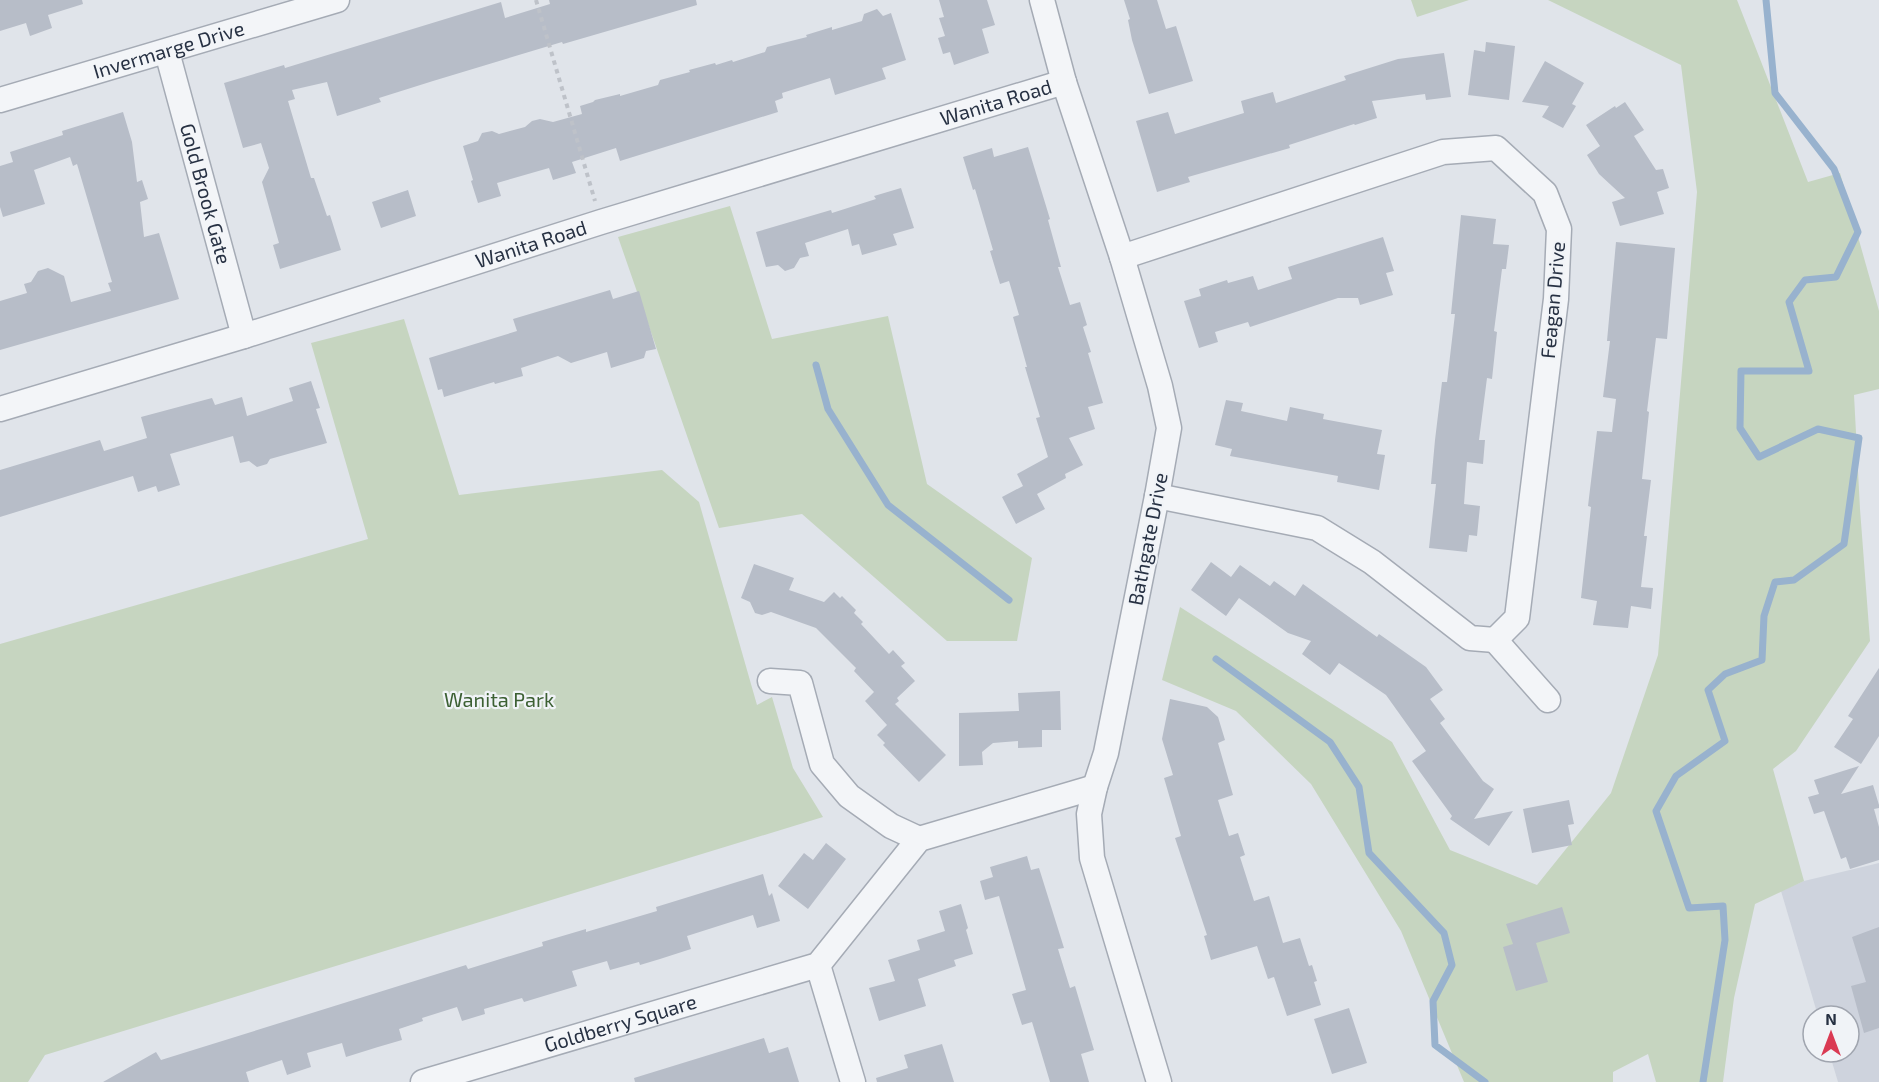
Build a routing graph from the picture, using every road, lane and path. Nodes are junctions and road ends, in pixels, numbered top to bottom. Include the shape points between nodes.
1 (337, 0) edge
2 (536, 0) edge
3 (1042, 0) edge
4 (167, 51) junction
5 (1064, 82) junction
6 (0, 100) edge
7 (602, 222) junction
8 (1122, 257) junction
9 (244, 336) junction
10 (0, 409) edge
11 (1157, 496) junction
12 (1495, 640) junction
13 (770, 681) dead end
14 (1548, 700) dead end
15 (1095, 787) junction
16 (919, 838) junction
17 (818, 965) junction
18 (423, 1082) edge
19 (853, 1082) edge
20 (1160, 1082) edge

1 - 4 street, Invermarge Drive
2 - 7 path
3 - 5 street, Bathgate Drive
4 - 6 street, Invermarge Drive
4 - 9 street, Gold Brook Gate
5 - 7 street, Wanita Road
5 - 8 street, Bathgate Drive
7 - 9 street, Wanita Road
8 - 11 street, Bathgate Drive via 1169,428
8 - 12 street, Feagan Drive via 1443,152 1496,148 1545,193 1559,229 1556,299 1517,618
9 - 10 street, Wanita Road
11 - 12 street via 1317,528 1372,562 1470,638
11 - 15 street, Bathgate Drive via 1106,753
12 - 14 street
13 - 16 street via 800,683 822,764 849,796 891,826
15 - 16 street
15 - 20 street, Bathgate Drive via 1089,814 1092,858
16 - 17 street
17 - 18 street, Goldberry Square
17 - 19 street

